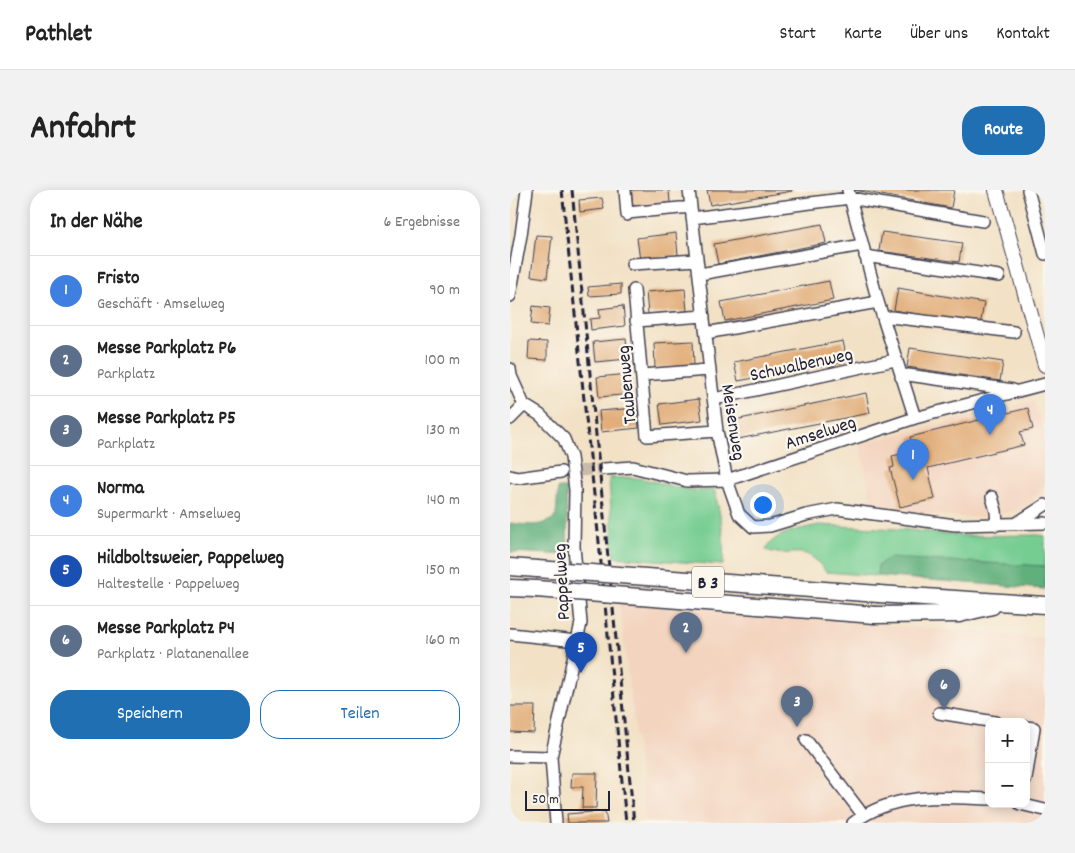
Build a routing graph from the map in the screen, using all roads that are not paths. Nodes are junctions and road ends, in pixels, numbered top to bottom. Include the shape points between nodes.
1 (527, 190) edge
2 (624, 190) edge
3 (688, 190) edge
4 (996, 190) edge
5 (1028, 190) edge
6 (849, 194) edge
7 (691, 212) junction
8 (983, 221) dead end
9 (1041, 227) edge
10 (516, 235) edge
11 (863, 251) junction
12 (1045, 254) edge
13 (697, 260) junction
14 (632, 264) dead end
15 (700, 274) junction
16 (999, 276) dead end
17 (634, 290) dead end
18 (510, 296) edge
19 (878, 302) junction
20 (704, 316) junction
21 (883, 318) junction
22 (636, 321) junction
23 (1014, 332) dead end
24 (706, 333) junction
25 (895, 360) junction
26 (1045, 366) edge
27 (510, 369) edge
28 (709, 370) junction
29 (642, 375) junction
30 (901, 377) junction
31 (1045, 384) edge
32 (1018, 391) junction
33 (714, 400) junction
34 (524, 405) junction
35 (510, 418) edge
36 (915, 418) junction
37 (717, 431) junction
38 (604, 469) tunnel mouth
39 (561, 472) tunnel mouth
40 (510, 476) edge
41 (727, 480) junction
42 (992, 497) dead end
43 (1045, 505) edge
44 (1045, 523) edge
45 (1016, 524) junction
46 (996, 525) junction
47 (510, 567) edge
48 (510, 588) edge
49 (1006, 602) junction
50 (1045, 604) edge
51 (510, 634) edge
52 (577, 642) junction
53 (939, 712) dead end
54 (985, 720) edge
55 (1030, 728) edge
56 (806, 740) dead end
57 (1030, 754) edge
58 (510, 756) edge
59 (551, 757) junction
60 (985, 798) edge
61 (1030, 806) edge
62 (1045, 810) edge
63 (863, 815) junction
64 (556, 823) edge
65 (853, 823) edge

1 - 10 street
2 - 7 street via 627,214
3 - 7 street, Meisenweg
4 - 26 main road
5 - 9 street
6 - 7 street
6 - 8 street
6 - 11 street
7 - 13 street, Meisenweg
9 - 12 street
10 - 18 street
11 - 15 street
11 - 16 street
11 - 19 street
13 - 14 street
13 - 15 street, Meisenweg
15 - 20 street, Meisenweg
17 - 22 street, Taubenweg
19 - 21 street
19 - 24 street
20 - 22 street
20 - 24 street, Meisenweg
21 - 23 street
21 - 25 street
22 - 29 street, Taubenweg
24 - 28 street, Meisenweg
25 - 30 street
25 - 33 street, Schwalbenweg
27 - 34 street
28 - 29 street, Meisenweg
28 - 33 street, Meisenweg
29 - 37 street, Taubenweg via 647,436
30 - 32 street via 908,375
30 - 36 street
31 - 32 street, Amselweg
32 - 36 street, Amselweg
33 - 37 street, Meisenweg
34 - 35 street
34 - 52 street, Pappelweg via 540,415 564,439 570,457 575,490 574,547 581,623
36 - 41 street, Amselweg
37 - 41 street, Meisenweg
38 - 41 street, Amselweg via 633,467 687,481
39 - 40 street via 517,478
41 - 46 street, Meisenweg via 739,514 753,527 770,526 837,509 955,525
42 - 46 street
43 - 45 street
44 - 45 street
45 - 46 street
47 - 49 highway, B 3, bridge
48 - 49 highway, bridge via 876,614 960,614
49 - 50 highway, B 3
51 - 52 street
52 - 59 street, Pappelweg
53 - 54 street
55 - 57 street via 1034,728
56 - 63 street
58 - 59 street
59 - 64 street, Pappelweg
60 - 63 street via 936,796 904,800
61 - 62 street
63 - 65 street

